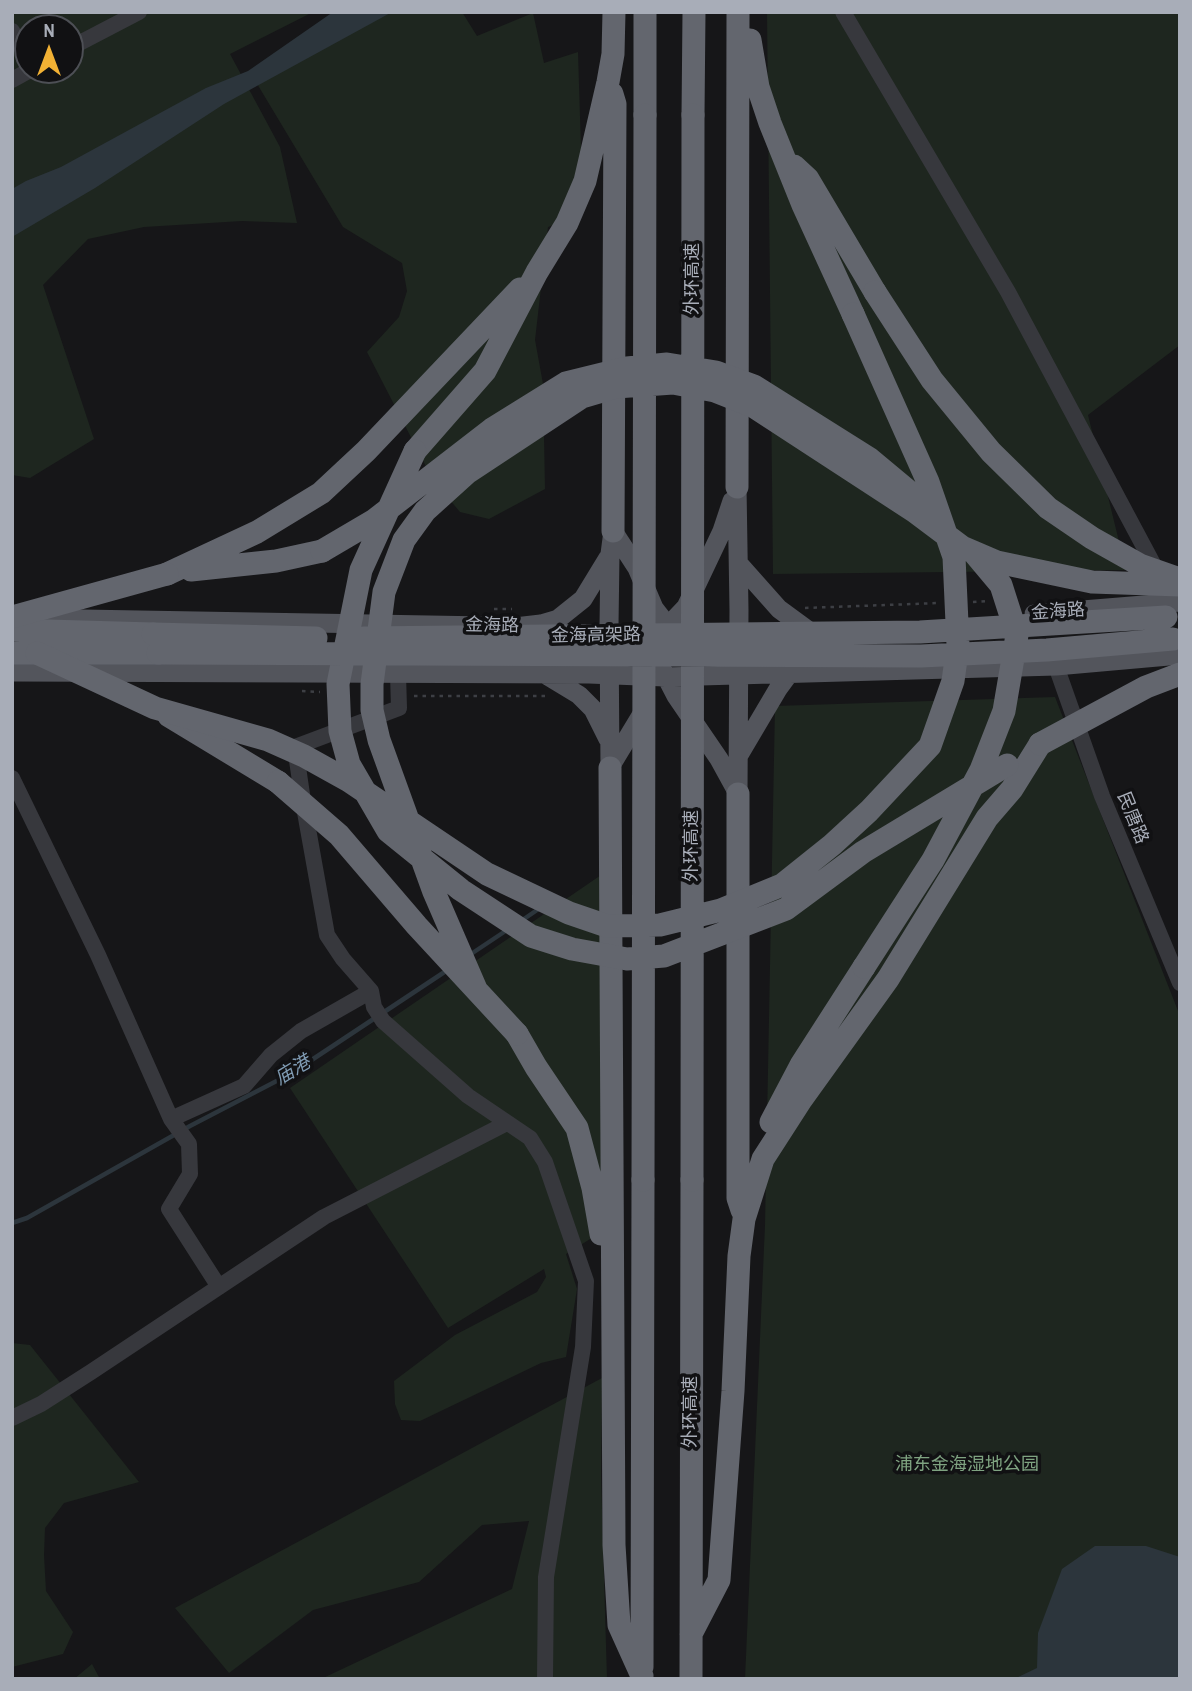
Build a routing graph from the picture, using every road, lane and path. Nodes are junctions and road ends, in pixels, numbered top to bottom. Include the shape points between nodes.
1 (139, 12) edge
2 (614, 12) edge
3 (645, 12) edge
4 (694, 12) edge
5 (738, 12) edge
6 (747, 12) edge
7 (843, 12) edge
8 (84, 41) edge
9 (608, 82) junction
10 (782, 154) junction
11 (537, 272) junction
12 (737, 487) junction
13 (612, 542) junction
14 (738, 564) junction
15 (167, 574) junction
16 (1178, 597) edge
17 (12, 617) edge
18 (615, 626) junction
19 (668, 626) junction
20 (515, 627) junction
21 (739, 627) junction
22 (717, 628) junction
23 (12, 630) edge
24 (809, 631) junction
25 (1180, 638) edge
26 (653, 651) junction
27 (687, 651) junction
28 (12, 653) edge
29 (37, 653) junction
30 (1180, 655) edge
31 (1056, 666) junction
32 (12, 672) edge
33 (738, 673) junction
34 (398, 674) junction
35 (545, 674) junction
36 (713, 674) junction
37 (789, 674) junction
38 (1180, 674) edge
39 (616, 675) junction
40 (665, 677) junction
41 (155, 708) junction
42 (610, 744) junction
43 (1040, 744) junction
44 (738, 756) junction
45 (610, 768) junction
46 (12, 778) edge
47 (738, 794) junction
48 (1180, 983) edge
49 (476, 989) junction
50 (376, 1006) junction
51 (172, 1121) junction
52 (508, 1123) junction
53 (763, 1159) junction
54 (744, 1219) junction
55 (219, 1287) junction
56 (612, 1300) junction
57 (12, 1418) edge
58 (691, 1634) junction
59 (642, 1677) edge
60 (545, 1679) edge
61 (691, 1679) edge

1 - 8 street
2 - 9 highway
3 - 59 highway, bridge
4 - 58 highway, 外环高速, bridge
5 - 12 highway
6 - 10 highway via 753,67
7 - 16 street via 1008,292
9 - 11 highway via 584,181 567,223
9 - 13 highway via 614,104
10 - 16 highway, bridge via 808,179 932,380 991,452 1048,508 1140,565
10 - 41 highway, bridge via 928,482 954,556 958,645 953,681 930,746 832,845 782,885 721,910 660,925 607,926 487,874 304,756 268,740
11 - 15 highway via 321,492 257,532
11 - 43 highway, bridge via 485,371 415,451 361,570 338,684 340,731 349,764 388,831 461,890 531,936 627,959 664,956 786,909 863,852
12 - 14 main road
12 - 19 main road via 686,607
13 - 18 main road
13 - 19 main road via 637,568 653,608
13 - 20 main road via 583,599 558,619
14 - 21 main road
14 - 24 main road via 779,609
15 - 17 highway, bridge
15 - 53 highway, bridge via 323,551 373,521 492,429 566,383 667,364 716,372 754,387 870,459 963,539 1001,585 1017,635 1004,711 981,770 933,860 784,1096 769,1127
16 - 23 highway, 金海高架路, bridge via 920,632 300,638
16 - 24 main road, 金海路
16 - 49 highway, bridge via 997,562 962,547 753,406 715,391 673,383 615,387 582,397 467,473 425,511 404,540 384,592 372,710 434,892
17 - 20 main road, 金海路
18 - 19 main road, 金海路
18 - 20 main road, 金海路
18 - 26 main road
18 - 39 main road
19 - 22 main road, 金海路
19 - 26 main road
19 - 27 main road
21 - 22 main road, 金海路
21 - 24 main road, 金海路
21 - 33 main road
22 - 27 main road
25 - 29 highway, 金海高架路, bridge via 921,656
26 - 39 main road
26 - 40 main road
27 - 36 main road
27 - 40 main road
28 - 29 highway, 金海高架路
29 - 41 highway, bridge
30 - 31 main road
31 - 37 main road
31 - 48 street, 民唐路 via 1102,796
32 - 34 main road
33 - 36 main road
33 - 37 main road
33 - 44 main road
34 - 35 main road
34 - 50 street via 400,708 295,747 327,935
35 - 39 main road
35 - 42 main road via 593,709
36 - 40 main road
37 - 44 main road
38 - 43 highway, bridge via 1146,687
39 - 40 main road
39 - 42 main road
40 - 45 main road
40 - 47 main road
41 - 49 highway, bridge via 278,782 339,835
42 - 45 main road
43 - 53 highway via 987,818 888,979
44 - 47 main road
45 - 56 highway
46 - 51 street
47 - 54 highway via 738,1198
49 - 56 highway, bridge via 517,1034 577,1128 593,1188
50 - 51 street via 301,1031 271,1055 244,1086
50 - 52 street via 468,1096
51 - 55 street via 189,1144 190,1174 169,1209
52 - 55 street via 324,1217
52 - 60 street via 530,1138 545,1161 586,1281 583,1347 546,1577
53 - 54 highway
54 - 58 highway via 719,1580
55 - 57 street via 41,1404
56 - 59 highway via 612,1494 619,1625
58 - 61 highway, 外环高速

